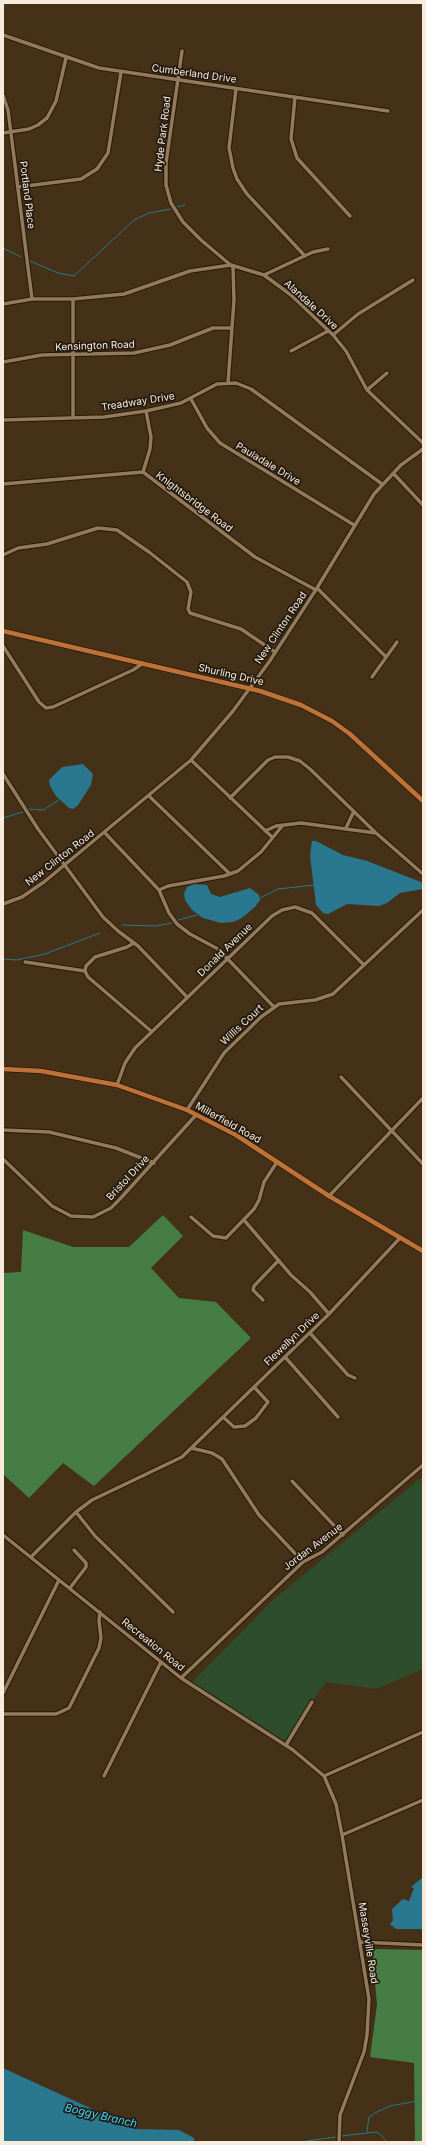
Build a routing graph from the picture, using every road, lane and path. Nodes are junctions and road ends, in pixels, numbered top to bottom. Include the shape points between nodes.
1 (3, 35) edge
2 (182, 51) dead end
3 (66, 58) junction
4 (121, 72) junction
5 (178, 80) junction
6 (236, 89) junction
7 (3, 95) edge
8 (295, 97) junction
9 (388, 111) dead end
10 (11, 132) junction
11 (3, 133) edge
12 (18, 187) junction
13 (350, 216) dead end
14 (328, 249) dead end
15 (305, 256) junction
16 (232, 265) junction
17 (264, 275) junction
18 (413, 280) dead end
19 (32, 299) junction
20 (73, 299) junction
21 (3, 304) edge
22 (232, 328) junction
23 (328, 332) junction
24 (334, 335) junction
25 (291, 351) dead end
26 (73, 356) junction
27 (3, 362) edge
28 (387, 373) dead end
29 (228, 383) junction
30 (367, 390) junction
31 (191, 399) junction
32 (146, 411) junction
33 (73, 417) junction
34 (3, 420) edge
35 (423, 443) edge
36 (423, 449) edge
37 (143, 472) junction
38 (393, 473) junction
39 (3, 484) edge
40 (382, 484) junction
41 (423, 505) edge
42 (354, 525) junction
43 (3, 555) edge
44 (317, 589) junction
45 (3, 630) edge
46 (397, 642) dead end
47 (3, 646) edge
48 (275, 652) junction
49 (386, 657) junction
50 (142, 664) junction
51 (372, 677) dead end
52 (249, 688) junction
53 (191, 760) junction
54 (3, 774) edge
55 (149, 796) junction
56 (230, 798) junction
57 (423, 801) edge
58 (354, 811) junction
59 (283, 825) junction
60 (346, 828) junction
61 (266, 831) junction
62 (105, 833) junction
63 (376, 833) junction
64 (272, 837) junction
65 (66, 865) junction
66 (230, 874) junction
67 (423, 874) edge
68 (159, 890) junction
69 (3, 904) edge
70 (423, 910) edge
71 (134, 943) junction
72 (228, 958) junction
73 (25, 962) dead end
74 (364, 965) junction
75 (84, 971) junction
76 (187, 997) junction
77 (274, 1006) junction
78 (151, 1031) junction
79 (3, 1069) edge
80 (341, 1077) dead end
81 (117, 1085) junction
82 (423, 1098) edge
83 (187, 1110) junction
84 (196, 1114) junction
85 (3, 1130) edge
86 (391, 1132) junction
87 (3, 1159) edge
88 (277, 1162) junction
89 (154, 1163) junction
90 (423, 1164) edge
91 (329, 1196) junction
92 (191, 1217) dead end
93 (244, 1220) junction
94 (400, 1238) junction
95 (423, 1251) edge
96 (279, 1260) junction
97 (263, 1300) dead end
98 (328, 1314) junction
99 (310, 1333) junction
100 (285, 1357) junction
101 (355, 1378) dead end
102 (254, 1387) junction
103 (222, 1417) junction
104 (338, 1417) dead end
105 (191, 1448) junction
106 (423, 1465) edge
107 (292, 1481) dead end
108 (76, 1512) junction
109 (3, 1535) edge
110 (343, 1535) junction
111 (74, 1550) dead end
112 (31, 1557) junction
113 (303, 1562) junction
114 (60, 1580) junction
115 (70, 1588) junction
116 (100, 1612) junction
117 (173, 1612) dead end
118 (161, 1662) junction
119 (181, 1678) junction
120 (3, 1693) edge
121 (312, 1702) dead end
122 (3, 1714) edge
123 (423, 1732) edge
124 (286, 1745) junction
125 (302, 1756) joint
126 (104, 1776) dead end
127 (324, 1776) junction
128 (423, 1800) edge
129 (342, 1835) junction
130 (360, 1942) junction
131 (423, 1944) edge
132 (339, 2142) edge

1 - 3 street, Cumberland Drive
2 - 5 street, Hyde Park Road
3 - 4 street, Cumberland Drive
3 - 10 street via 54,105 47,118 29,129
4 - 5 street, Cumberland Drive
4 - 12 street via 108,153 97,170 72,181
5 - 6 street, Cumberland Drive
5 - 16 street, Hyde Park Road via 166,164 168,194 176,212 186,225
6 - 8 street, Cumberland Drive
6 - 15 street via 229,148 237,179 247,194
7 - 10 street, Portland Place
8 - 9 street, Cumberland Drive
8 - 13 street via 291,139 297,158
10 - 11 street
10 - 12 street, Portland Place
12 - 19 street, Portland Place
14 - 15 street
15 - 17 street
16 - 17 street, Alandale Drive
16 - 20 street, Alandale Drive via 190,271 129,293
16 - 22 street
17 - 23 street, Alandale Drive via 291,295
18 - 24 street via 358,314
19 - 20 street, Alandale Drive
19 - 21 street, Alandale Drive
20 - 26 street
22 - 26 street, Kensington Road via 213,328 170,346 134,353
22 - 29 street
23 - 24 street, Alandale Drive
23 - 25 street
24 - 30 street, Alandale Drive via 346,351
26 - 27 street, Kensington Road via 42,356
26 - 33 street
28 - 30 street
29 - 31 street, Treadway Drive via 210,387
29 - 40 street, Treadway Drive via 240,384 251,389
30 - 35 street, Alandale Drive
31 - 32 street, Treadway Drive
31 - 42 street, Pauladale Drive via 207,428 220,443
32 - 33 street, Treadway Drive via 104,417
32 - 37 street via 151,437
33 - 34 street, Treadway Drive
36 - 38 street, New Clinton Road
37 - 39 street, Knightsbridge Road
37 - 44 street, Knightsbridge Road via 255,557
38 - 40 street, New Clinton Road
38 - 41 street
40 - 42 street, New Clinton Road
42 - 44 street, New Clinton Road
43 - 48 street via 18,548 47,544 98,528 116,530 187,582 191,592 188,609 190,613 241,629
44 - 48 street, New Clinton Road
44 - 49 street, Knightsbridge Road
45 - 50 main road, Shurling Drive
46 - 49 street
47 - 50 street via 39,702 46,708 60,704
48 - 52 street, New Clinton Road
49 - 51 street
50 - 52 main road, Shurling Drive
52 - 53 street, New Clinton Road
52 - 57 main road, Shurling Drive via 295,702 332,721 363,744
53 - 55 street, New Clinton Road
53 - 56 street
54 - 65 street via 38,829
55 - 62 street, New Clinton Road
55 - 66 street
56 - 58 street via 268,760 285,756 306,765
56 - 61 street
58 - 60 street
58 - 63 street
59 - 60 street via 301,822
59 - 61 street
59 - 64 street
60 - 63 street
61 - 64 street
62 - 65 street, New Clinton Road
62 - 68 street
63 - 67 street
64 - 66 street via 250,862
65 - 69 street, New Clinton Road via 29,893
65 - 71 street via 104,916
66 - 68 street
68 - 72 street via 169,913 179,926 218,948
70 - 74 street, Willis Court
71 - 75 street via 95,957
71 - 76 street
72 - 74 street, Donald Avenue via 278,912 295,907 315,915
72 - 76 street, Donald Avenue
72 - 77 street
73 - 75 street
74 - 77 street, Willis Court via 330,996
75 - 78 street
76 - 78 street, Donald Avenue
77 - 83 street, Willis Court via 224,1053
78 - 81 street, Donald Avenue via 127,1058
79 - 81 main road, Millerfield Road via 55,1073
80 - 86 street
81 - 83 main road, Millerfield Road
82 - 86 street
83 - 84 main road, Millerfield Road
84 - 88 main road, Millerfield Road via 236,1135
84 - 89 street, Bristol Drive
85 - 89 street via 49,1132 116,1148
86 - 90 street
86 - 91 street
87 - 89 street, Bristol Drive via 52,1206 71,1216 85,1218 99,1215 111,1208
88 - 91 main road, Millerfield Road
88 - 93 street via 264,1182 258,1204
91 - 94 main road, Millerfield Road
92 - 93 street via 209,1233 220,1238 228,1236
93 - 96 street
94 - 95 main road, Millerfield Road
94 - 98 street, Flewellyn Drive
96 - 97 street via 254,1286 254,1290
96 - 98 street
98 - 99 street, Flewellyn Drive
99 - 100 street, Flewellyn Drive
99 - 101 street via 348,1375
100 - 102 street, Flewellyn Drive
100 - 104 street
102 - 103 street, Flewellyn Drive
102 - 103 street via 268,1402 256,1418 245,1426 234,1427
103 - 105 street, Flewellyn Drive
105 - 108 street, Flewellyn Drive via 174,1462 105,1493
105 - 113 street via 212,1453 222,1459 259,1515
106 - 110 street, Jordan Avenue
107 - 110 street
108 - 112 street, Flewellyn Drive
108 - 117 street via 95,1536
109 - 112 street, Recreation Road
110 - 113 street, Jordan Avenue via 322,1552
111 - 115 street via 86,1563 86,1568
112 - 114 street, Recreation Road
113 - 119 street, Jordan Avenue
114 - 115 street, Recreation Road
114 - 120 street
115 - 116 street, Recreation Road
116 - 118 street, Recreation Road
116 - 122 street via 99,1648 69,1708 56,1714
118 - 119 street, Recreation Road
118 - 126 street
119 - 124 street, Recreation Road
121 - 124 street
123 - 127 street
124 - 125 street, Recreation Road
125 - 127 street, Masseyville Road
127 - 129 street, Masseyville Road via 336,1804
128 - 129 street
129 - 130 street, Masseyville Road
130 - 131 street
130 - 132 street, Masseyville Road via 369,1999 367,2035 362,2061 340,2115

